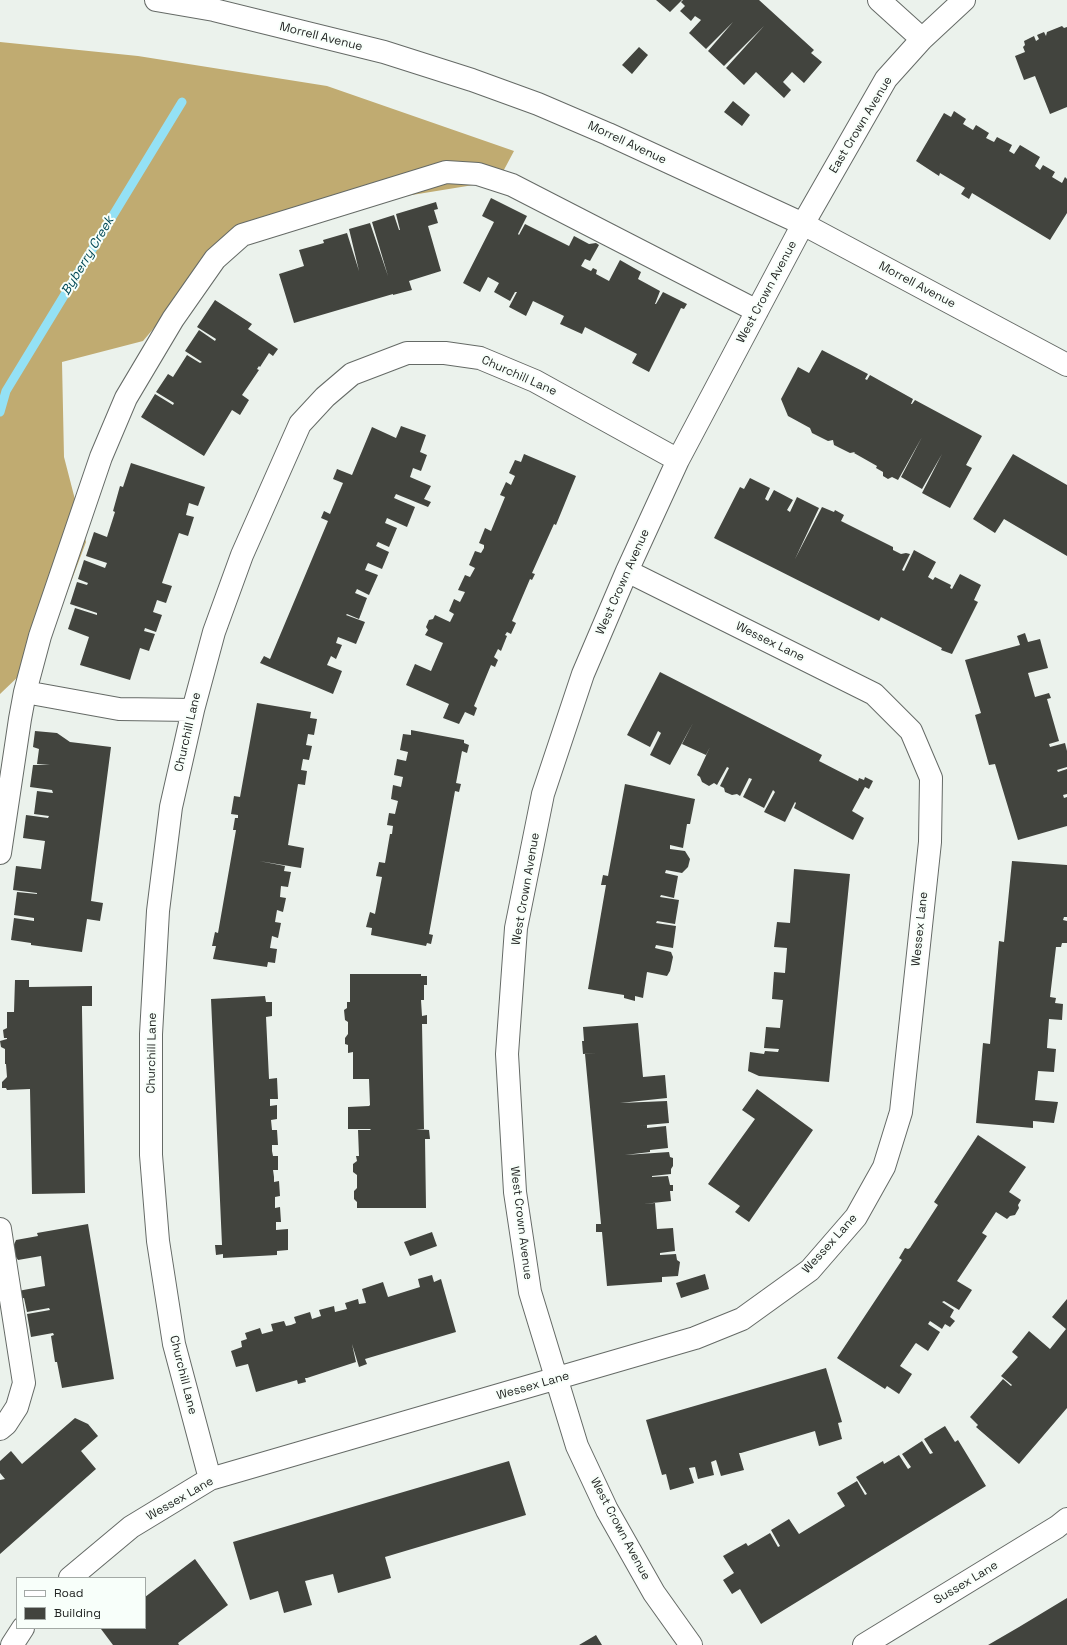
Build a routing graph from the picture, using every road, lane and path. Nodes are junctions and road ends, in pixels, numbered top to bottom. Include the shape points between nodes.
1 (156, 0) edge
2 (879, 0) edge
3 (964, 0) edge
4 (922, 39) junction
5 (803, 224) junction
6 (757, 311) junction
7 (1067, 365) edge
8 (678, 460) junction
9 (626, 571) junction
10 (25, 692) junction
11 (193, 710) junction
12 (0, 854) edge
13 (0, 1229) edge
14 (557, 1379) junction
15 (0, 1429) edge
16 (210, 1480) junction
17 (1067, 1519) edge
18 (71, 1577) edge
19 (22, 1629) edge
20 (12, 1645) edge
21 (691, 1645) edge
22 (864, 1645) edge

1 - 5 street, Morrell Avenue via 214,10 317,35 384,52 472,80 538,104 608,134
2 - 4 street
3 - 4 street, East Crown Avenue
4 - 5 street, East Crown Avenue via 886,80
5 - 6 street, West Crown Avenue
5 - 7 street, Morrell Avenue
6 - 8 street, West Crown Avenue
6 - 10 street via 512,185 478,174 446,172 242,235 214,259 173,319 126,398 99,464 40,636
8 - 9 street, West Crown Avenue
8 - 11 street, Churchill Lane via 535,381 480,358 444,353 407,353 352,374 325,397 300,424 242,555 214,632
9 - 14 street, West Crown Avenue via 583,674 544,794 516,928 507,1054 514,1192 530,1292
9 - 14 street, Wessex Lane via 874,694 911,731 931,778 930,842 901,1112 884,1167 856,1217 810,1270 742,1318 695,1338
10 - 11 street via 119,709
10 - 12 street
11 - 16 street, Churchill Lane via 171,807 158,911 151,1034 151,1155 158,1241 174,1344
13 - 15 street via 24,1383 17,1407
14 - 16 street, Wessex Lane
14 - 21 street, West Crown Avenue via 578,1446 607,1510 654,1593
16 - 18 street, Wessex Lane via 131,1527
17 - 22 street, Sussex Lane via 1057,1528
19 - 20 street

